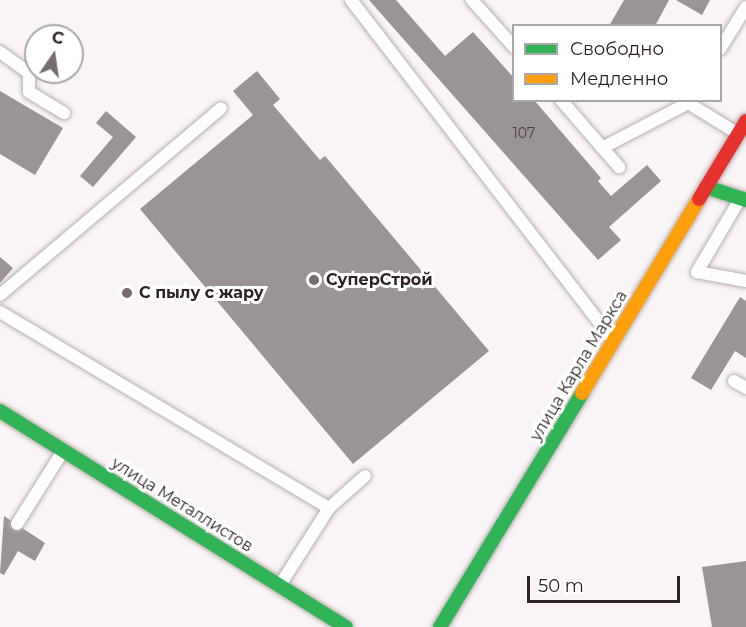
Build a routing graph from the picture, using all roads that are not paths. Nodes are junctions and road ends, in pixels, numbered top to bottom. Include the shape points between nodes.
1 (351, 0) edge
2 (472, 0) edge
3 (746, 7) edge
4 (512, 46) edge
5 (722, 46) edge
6 (0, 52) edge
7 (563, 102) edge
8 (689, 102) edge
9 (221, 108) dead end
10 (64, 113) dead end
11 (746, 121) edge
12 (738, 133) junction
13 (602, 148) junction
14 (619, 166) dead end
15 (706, 187) junction
16 (743, 199) edge
17 (746, 281) edge
18 (0, 295) edge
19 (0, 312) edge
20 (614, 341) junction
21 (734, 381) dead end
22 (746, 388) edge
23 (0, 411) edge
24 (63, 450) junction
25 (365, 476) dead end
26 (329, 508) junction
27 (17, 524) dead end
28 (280, 586) junction
29 (346, 627) edge
30 (440, 627) edge

1 - 20 lane
2 - 4 lane
3 - 5 lane
6 - 10 lane via 29,73 29,92
7 - 13 lane
8 - 12 lane
8 - 13 lane
9 - 18 lane
11 - 12 main road, улица Карла Маркса
12 - 15 main road, улица Карла Маркса
13 - 14 lane
15 - 16 main road
15 - 20 main road, улица Карла Маркса
16 - 17 lane via 697,272
19 - 26 lane
20 - 30 main road, улица Карла Маркса
21 - 22 lane
23 - 24 main road, улица Металлистов
24 - 27 lane
24 - 28 main road, улица Металлистов
25 - 26 lane
26 - 28 lane
28 - 29 main road, улица Металлистов

